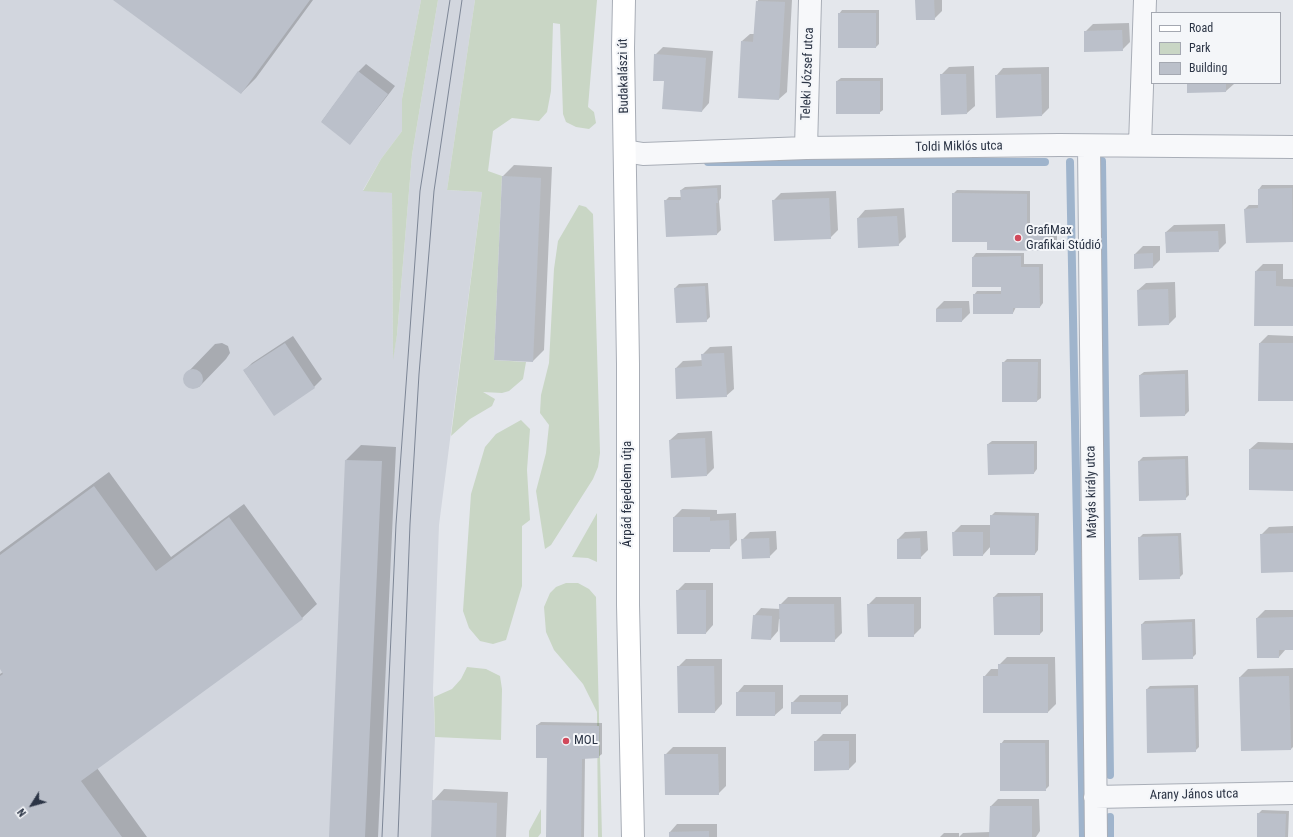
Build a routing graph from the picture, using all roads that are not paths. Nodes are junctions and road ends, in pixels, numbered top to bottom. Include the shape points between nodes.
1 (624, 0) edge
2 (810, 0) edge
3 (1145, 0) edge
4 (1140, 145) junction
5 (1089, 146) junction
6 (1293, 147) edge
7 (806, 148) junction
8 (625, 151) junction
9 (1293, 794) edge
10 (1095, 797) junction
11 (633, 837) edge
12 (1096, 837) edge

1 - 8 main road, Budakalászi út via 622,48
2 - 7 street, Teleki József utca
3 - 4 street
4 - 5 street, Toldi Miklós utca
4 - 6 street, Toldi Miklós utca
5 - 7 street, Toldi Miklós utca
5 - 10 street, Mátyás király utca
7 - 8 street, Toldi Miklós utca via 643,154
8 - 11 main road, Árpád fejedelem útja via 628,604
9 - 10 street, Arany János utca
10 - 12 street, Mátyás király utca

